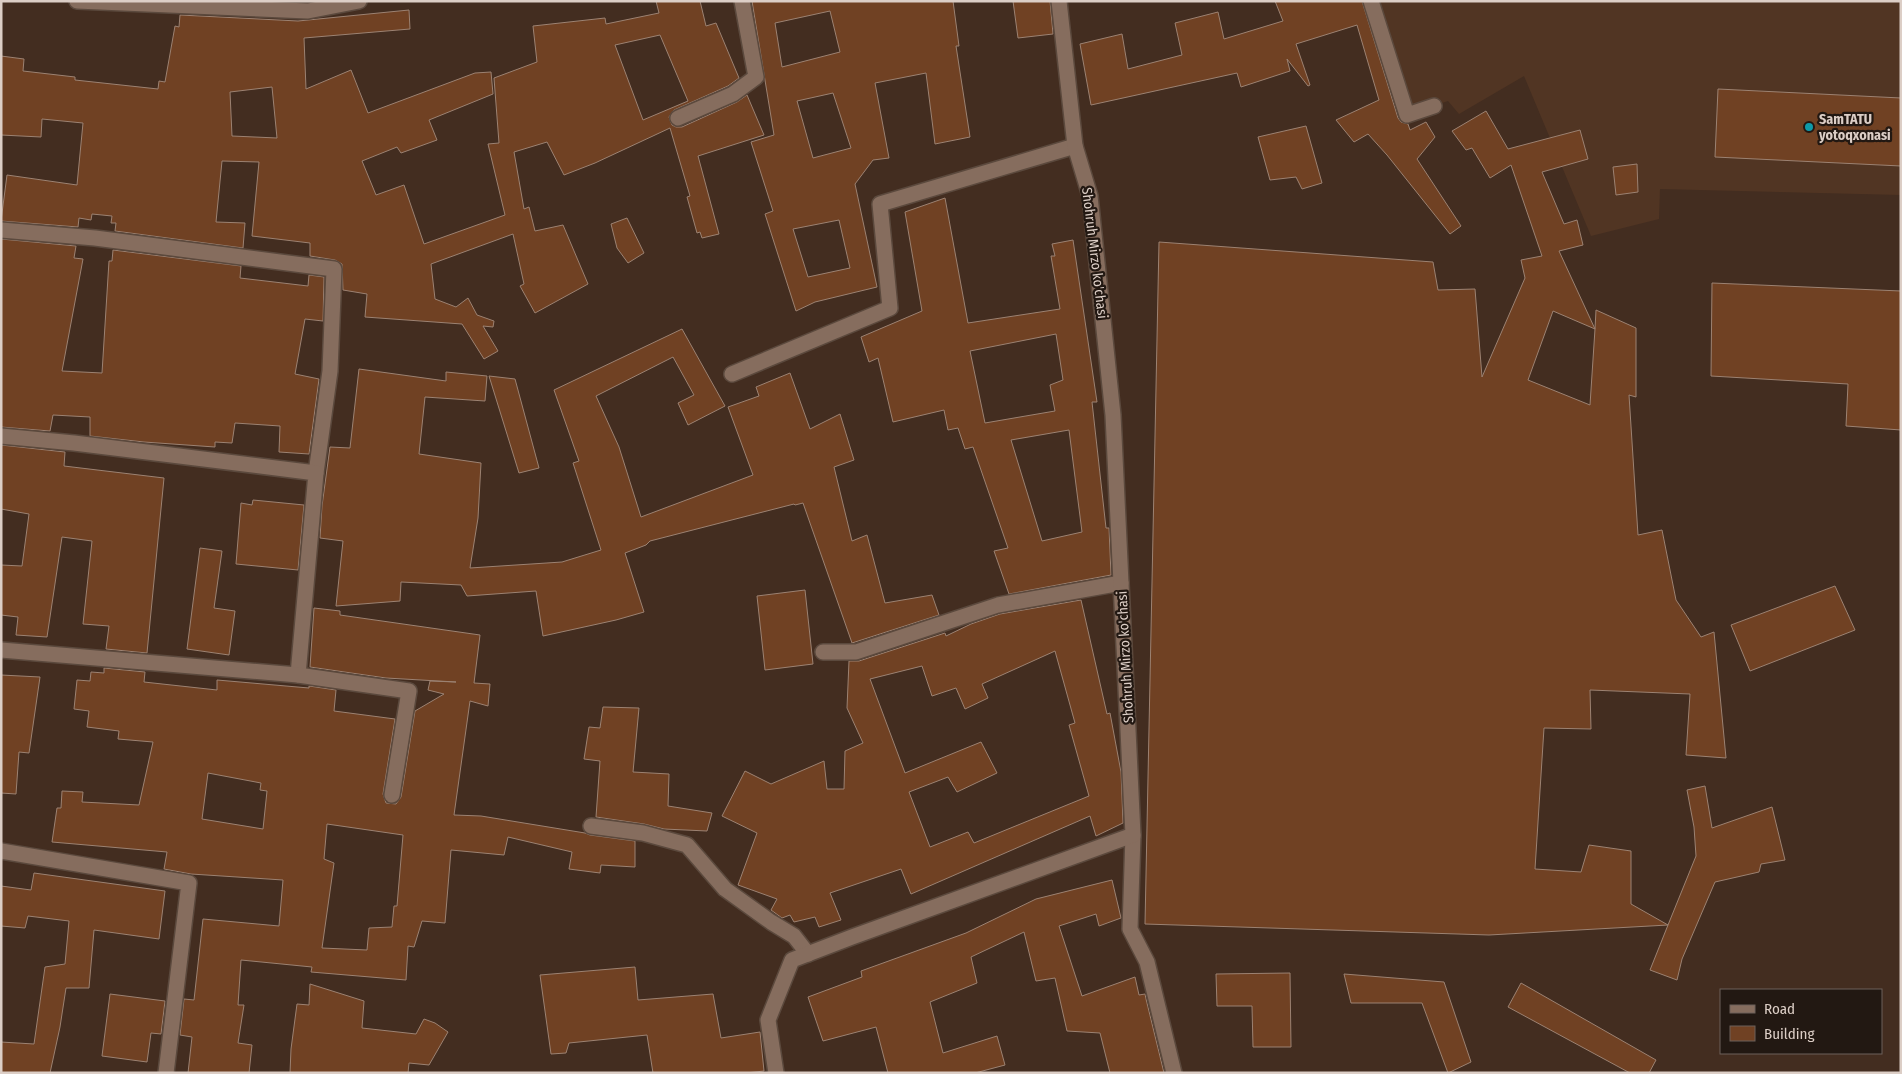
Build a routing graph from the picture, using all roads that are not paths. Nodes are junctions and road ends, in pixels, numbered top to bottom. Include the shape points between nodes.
1 (77, 1) edge
2 (359, 1) edge
3 (742, 1) edge
4 (1059, 1) edge
5 (1371, 1) edge
6 (1434, 106) dead end
7 (678, 118) dead end
8 (1075, 146) junction
9 (1, 230) edge
10 (732, 374) dead end
11 (1, 436) edge
12 (316, 473) junction
13 (1121, 583) junction
14 (1, 650) edge
15 (823, 652) dead end
16 (298, 676) junction
17 (392, 795) dead end
18 (591, 826) dead end
19 (1133, 835) junction
20 (1, 852) edge
21 (808, 954) junction
22 (166, 1073) edge
23 (776, 1073) edge
24 (1174, 1073) edge

1 - 2 street via 308,11
3 - 7 street via 756,77 733,94
4 - 8 street, Shohruh Mirzo ko'chasi
5 - 6 street via 1407,115
8 - 10 street via 880,204 890,308
8 - 13 street, Shohruh Mirzo ko'chasi via 1090,196 1113,414
9 - 12 street via 95,238 334,269 330,371
11 - 12 street
12 - 16 street
13 - 15 street via 998,605 856,652
13 - 19 street, Shohruh Mirzo ko'chasi
14 - 16 street
16 - 17 street via 409,690
18 - 21 street via 643,833 687,845 725,889 794,936
19 - 21 street
19 - 24 street, Shohruh Mirzo ko'chasi via 1130,929 1147,962
20 - 22 street via 189,883
21 - 23 street via 792,960 768,1020

